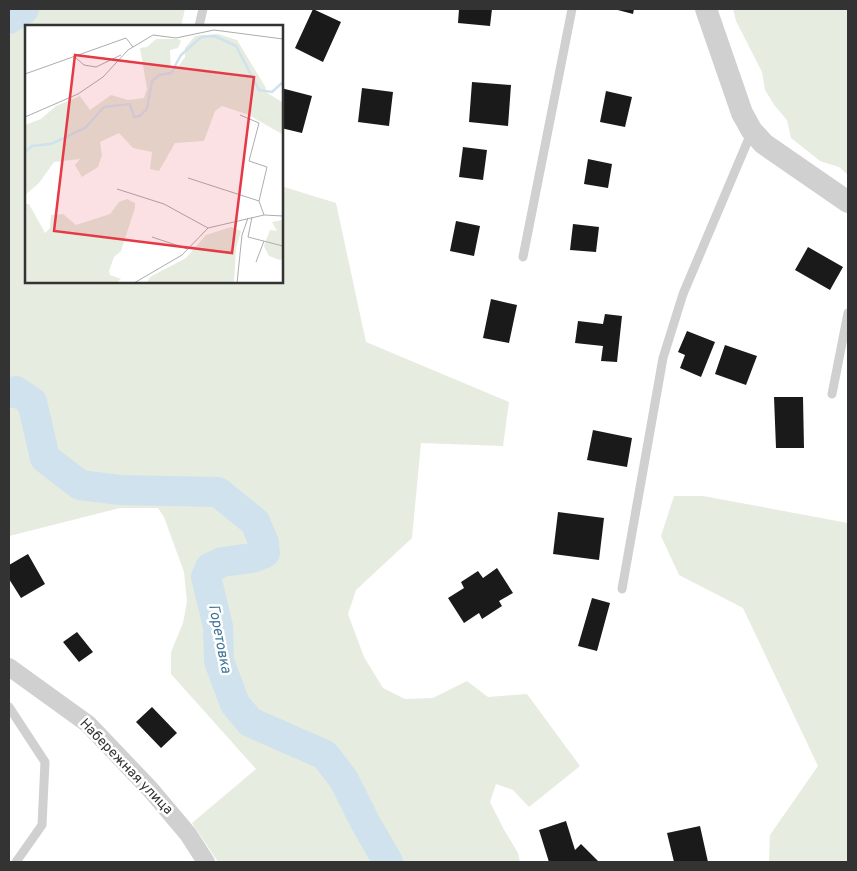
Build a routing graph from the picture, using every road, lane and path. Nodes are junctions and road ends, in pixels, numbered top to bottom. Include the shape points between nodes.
1 (204, 9) edge
2 (572, 9) edge
3 (706, 9) edge
4 (198, 25) edge
5 (752, 131) junction
6 (848, 202) edge
7 (523, 257) dead end
8 (848, 313) edge
9 (832, 394) dead end
10 (622, 589) dead end
11 (9, 667) edge
12 (9, 707) edge
13 (16, 862) edge
14 (206, 862) edge

1 - 4 lane
2 - 7 lane
3 - 5 street via 742,113
5 - 6 street via 764,144
5 - 10 lane via 683,294 663,358
8 - 9 lane
11 - 14 street, Набережная улица via 88,724 156,796 188,834
12 - 13 lane via 45,762 42,825

